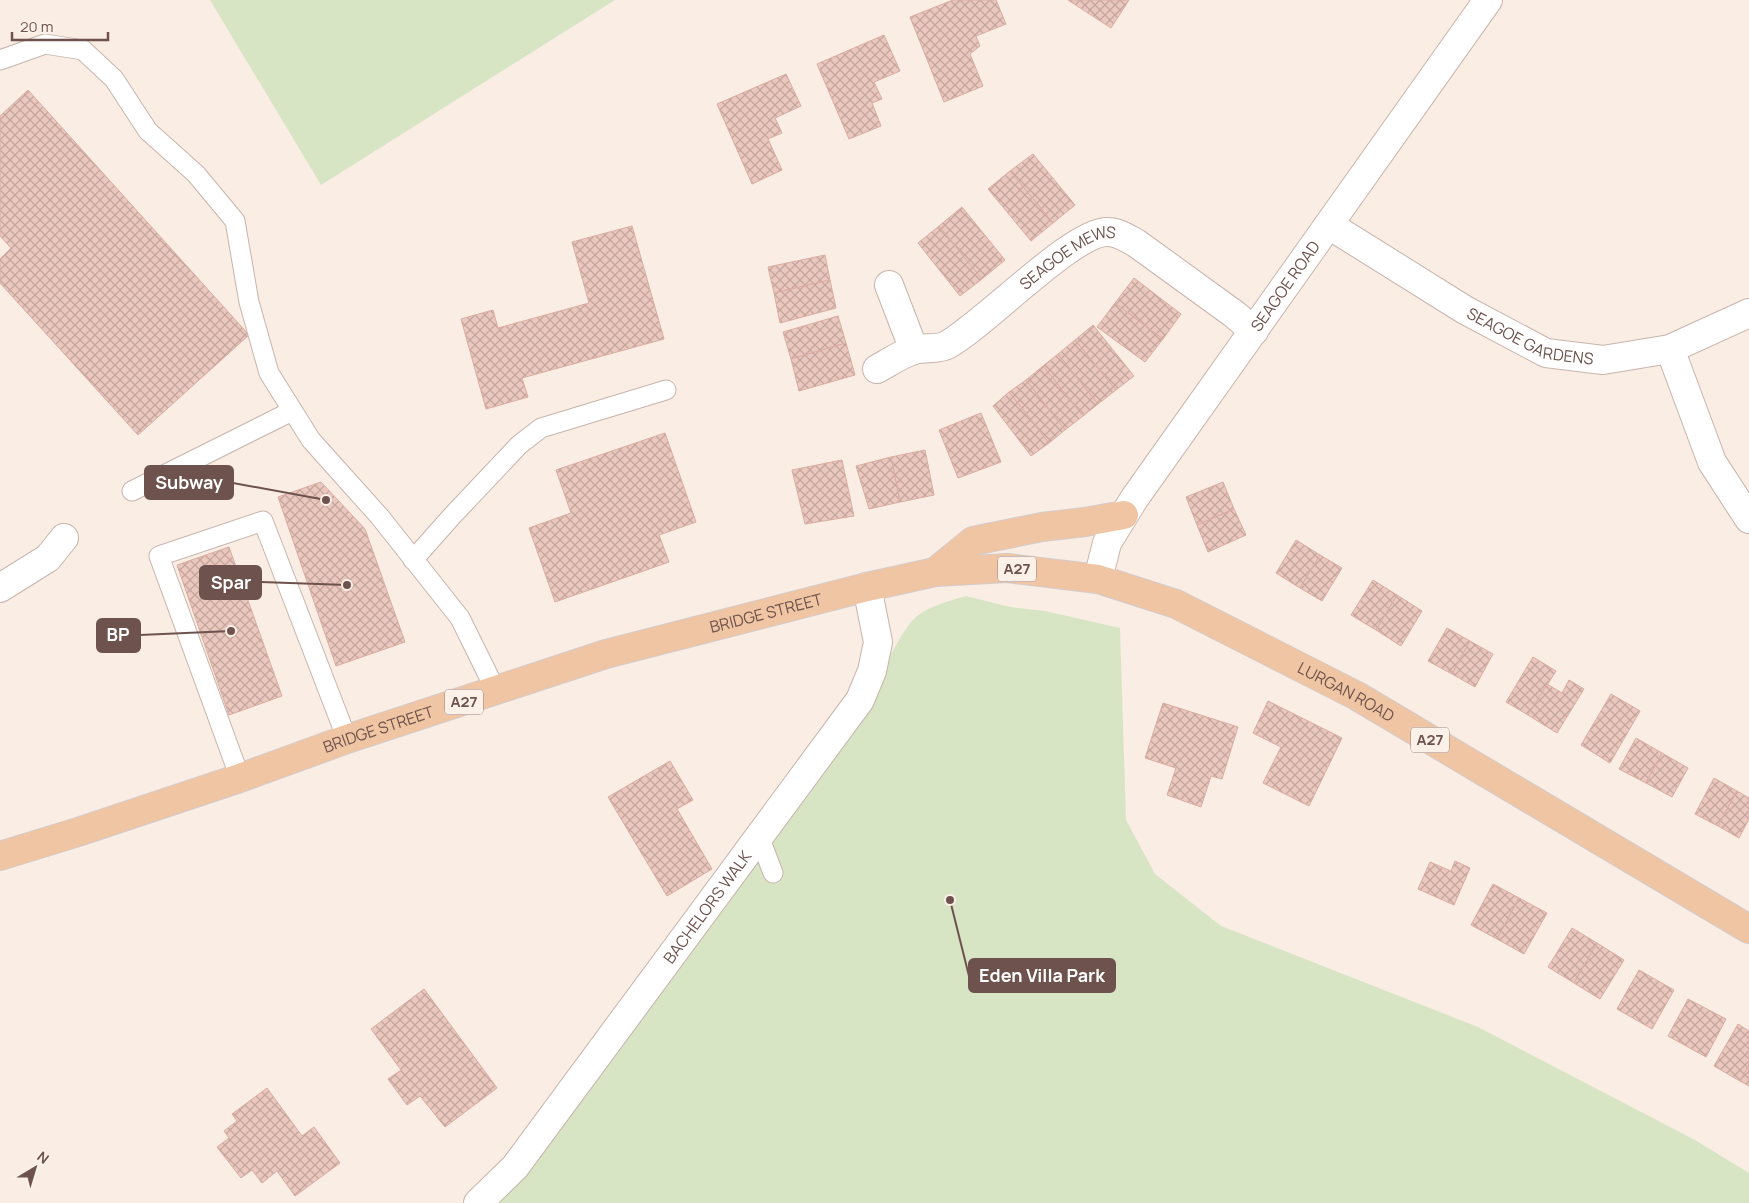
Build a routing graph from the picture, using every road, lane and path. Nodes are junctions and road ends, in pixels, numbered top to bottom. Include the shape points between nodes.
1 (1488, 0) edge
2 (0, 60) edge
3 (1329, 225) junction
4 (890, 285) dead end
5 (1749, 312) edge
6 (1254, 331) junction
7 (1670, 349) junction
8 (914, 350) junction
9 (877, 369) dead end
10 (666, 390) dead end
11 (292, 410) junction
12 (132, 491) dead end
13 (1124, 515) junction
14 (1749, 519) edge
15 (64, 538) dead end
16 (413, 560) junction
17 (935, 572) junction
18 (1098, 579) junction
19 (866, 587) junction
20 (0, 588) edge
21 (496, 691) junction
22 (347, 739) junction
23 (240, 778) junction
24 (759, 836) junction
25 (0, 856) edge
26 (773, 872) dead end
27 (1749, 929) edge
28 (478, 1203) edge

1 - 3 street, SEAGOE ROAD
2 - 11 lane via 45,44 84,50 114,80 148,131 196,174 235,221 249,302 269,373
3 - 6 street, SEAGOE ROAD
3 - 7 street, SEAGOE GARDENS via 1465,310 1546,353 1603,360
4 - 8 street
5 - 7 street, SEAGOE GARDENS
6 - 8 street, SEAGOE MEWS via 1136,243 1107,231 1092,235 1071,248 946,346
6 - 13 street, SEAGOE ROAD
7 - 14 street via 1712,462
8 - 9 street, SEAGOE MEWS
10 - 16 lane via 542,428 519,445
11 - 12 lane
11 - 16 lane via 311,440 380,517
13 - 17 main road via 1042,526 973,541
13 - 18 street, SEAGOE ROAD via 1107,544
15 - 20 street via 48,558
16 - 21 lane via 460,618
17 - 18 main road, LURGAN ROAD / A27 via 1007,568
17 - 19 main road, BRIDGE STREET / A27
18 - 27 main road, LURGAN ROAD / A27 via 1176,604 1357,696
19 - 21 main road, BRIDGE STREET / A27 via 606,654
19 - 24 street, BACHELORS WALK via 878,642 872,671 860,700
21 - 22 main road, BRIDGE STREET / A27
22 - 23 main road, BRIDGE STREET / A27
22 - 23 lane via 263,521 159,556
23 - 25 main road, BRIDGE STREET / A27
24 - 26 lane
24 - 28 street, BACHELORS WALK via 515,1167

